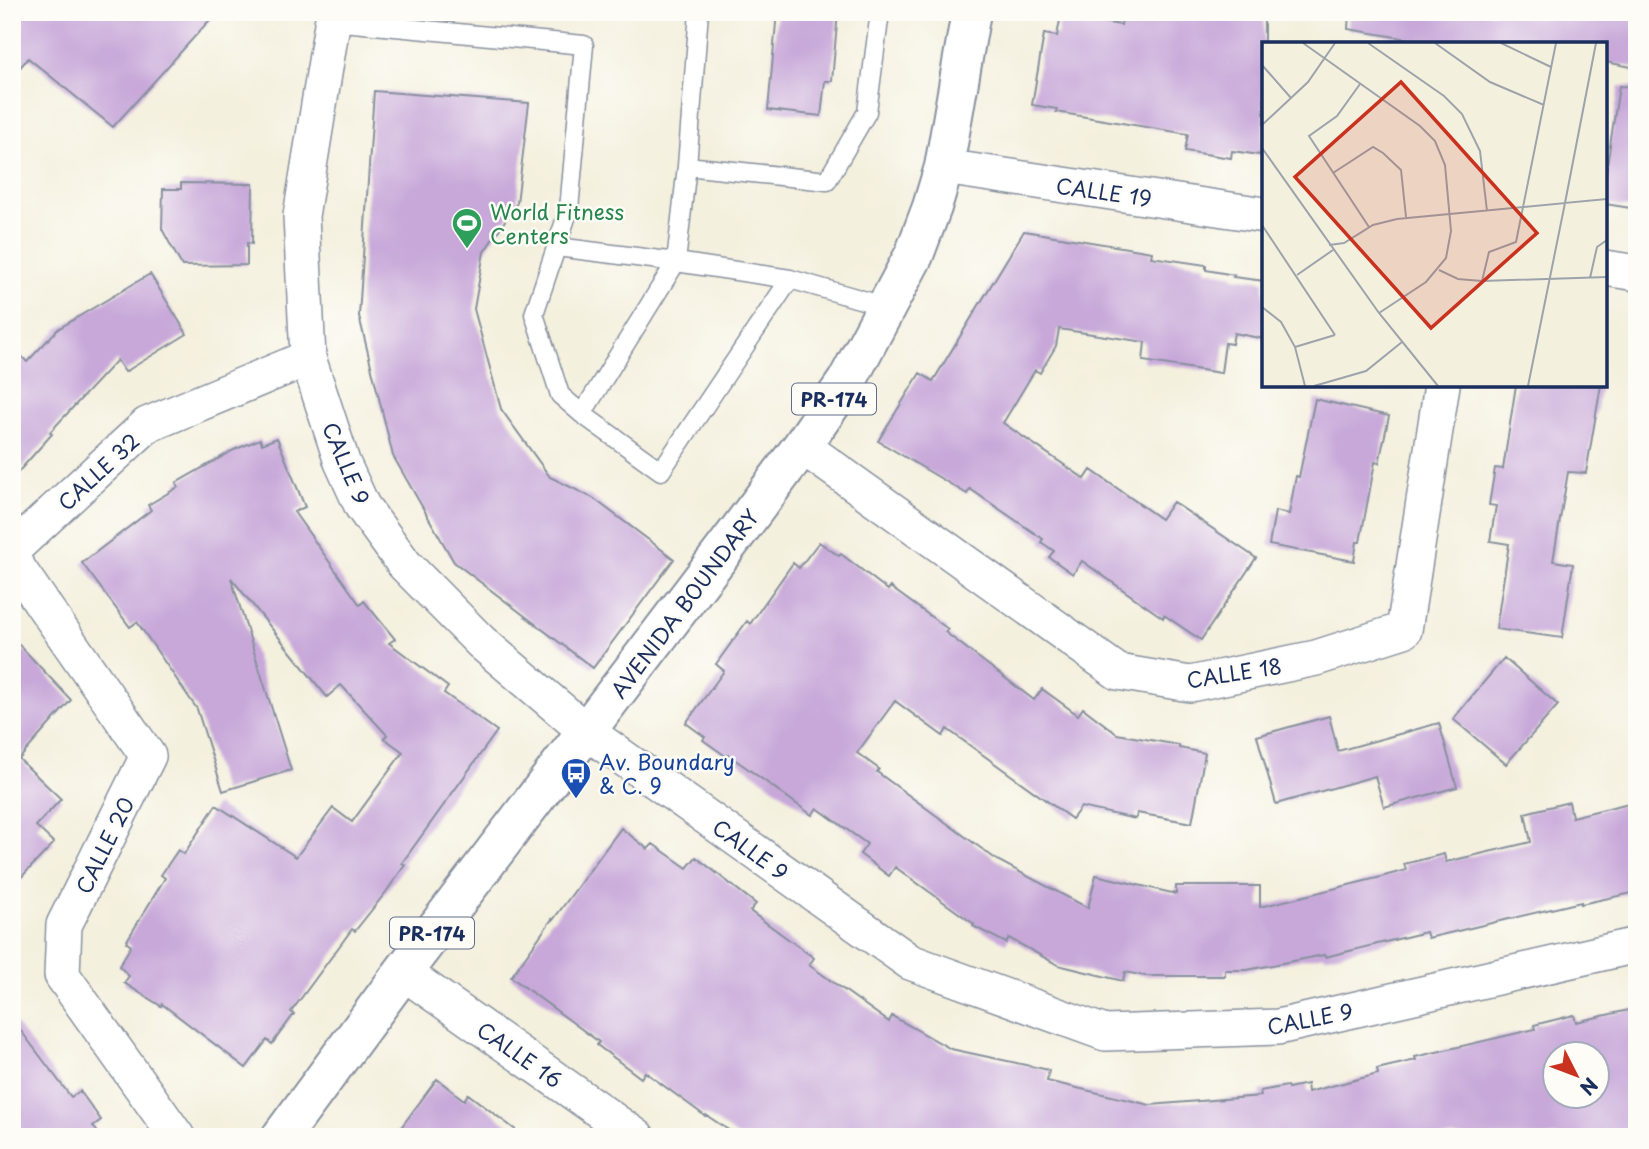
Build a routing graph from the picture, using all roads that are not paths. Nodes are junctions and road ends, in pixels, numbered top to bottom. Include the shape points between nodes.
1 (699, 12) edge
2 (880, 12) edge
3 (971, 12) edge
4 (333, 17) edge
5 (687, 166) junction
6 (944, 167) junction
7 (1262, 215) edge
8 (557, 247) junction
9 (676, 262) junction
10 (1607, 268) edge
11 (1637, 273) edge
12 (790, 279) junction
13 (887, 307) junction
14 (308, 358) junction
15 (1441, 387) edge
16 (582, 414) junction
17 (802, 446) junction
18 (12, 550) edge
19 (12, 560) edge
20 (587, 732) junction
21 (1637, 945) edge
22 (403, 972) junction
23 (177, 1137) edge
24 (281, 1137) edge
25 (637, 1137) edge

1 - 5 lane
2 - 5 lane via 867,112 827,181
3 - 6 highway, AVENIDA BOUNDARY / PR-174
4 - 8 lane via 584,45 569,209
4 - 14 street, CALLE 9 via 301,216
5 - 9 lane
6 - 7 street, CALLE 19
6 - 13 highway, AVENIDA BOUNDARY / PR-174 via 914,255
8 - 9 lane
8 - 16 lane via 534,314 560,395
9 - 12 lane
9 - 16 lane
10 - 11 street
12 - 13 lane
12 - 16 lane via 661,471
13 - 17 highway, AVENIDA BOUNDARY / PR-174 via 847,381
14 - 18 street, CALLE 32 via 147,425
14 - 20 street, CALLE 9 via 342,462 362,506 405,565 481,642
15 - 17 street, CALLE 18 via 1404,630 1316,658 1190,684 1118,672
17 - 20 highway, AVENIDA BOUNDARY / PR-174
19 - 23 street, CALLE 20 via 148,756 64,925 62,975
20 - 21 street, CALLE 9 via 909,962 1105,1033 1279,1027
20 - 22 highway, AVENIDA BOUNDARY / PR-174
22 - 24 highway, AVENIDA BOUNDARY / PR-174
22 - 25 street, CALLE 16

